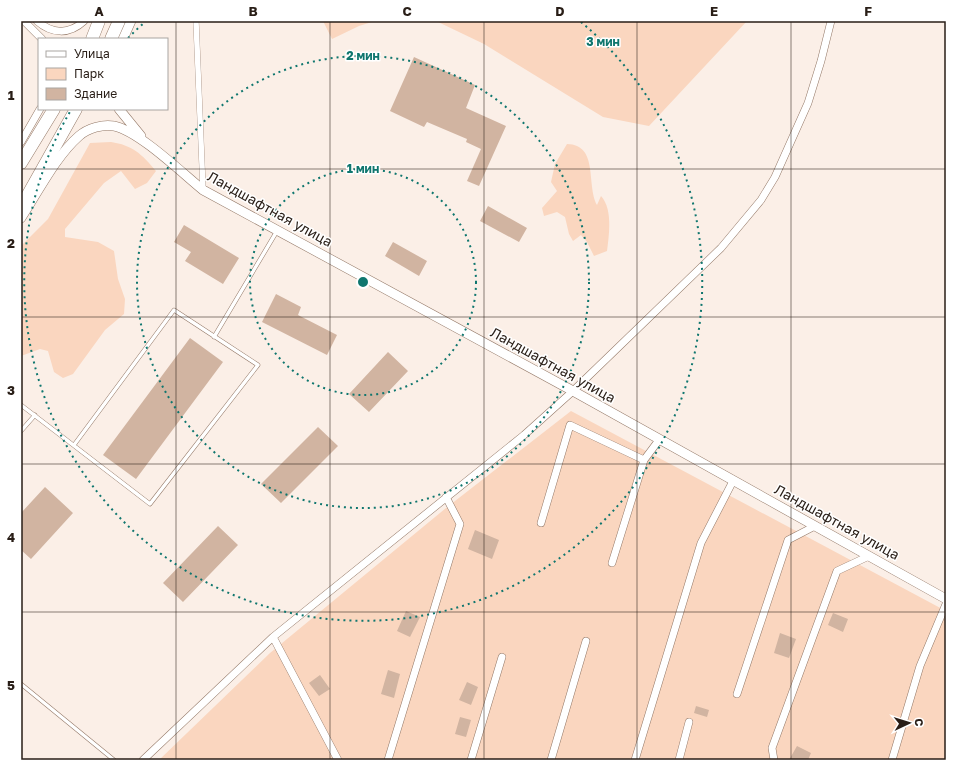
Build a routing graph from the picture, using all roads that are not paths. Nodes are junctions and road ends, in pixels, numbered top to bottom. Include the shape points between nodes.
1 (24, 21) edge
2 (37, 21) edge
3 (84, 21) edge
4 (99, 21) edge
5 (120, 21) edge
6 (131, 21) edge
7 (196, 21) edge
8 (831, 21) edge
9 (41, 38) edge
10 (92, 38) edge
11 (112, 38) edge
12 (124, 38) edge
13 (39, 110) edge
14 (53, 110) edge
15 (75, 110) edge
16 (120, 110) edge
17 (21, 142) edge
18 (152, 149) junction
19 (21, 163) edge
20 (203, 190) junction
21 (21, 206) edge
22 (21, 218) edge
23 (277, 230) junction
24 (214, 337) junction
25 (573, 391) junction
26 (21, 405) edge
27 (35, 415) junction
28 (21, 431) edge
29 (659, 440) junction
30 (74, 445) junction
31 (644, 460) junction
32 (733, 481) junction
33 (446, 497) junction
34 (541, 523) dead end
35 (815, 526) junction
36 (869, 556) junction
37 (612, 563) dead end
38 (946, 599) edge
39 (946, 604) edge
40 (273, 637) junction
41 (586, 642) dead end
42 (502, 657) dead end
43 (21, 684) edge
44 (737, 694) dead end
45 (690, 722) dead end
46 (114, 760) edge
47 (143, 760) edge
48 (338, 760) edge
49 (388, 760) edge
50 (472, 760) edge
51 (550, 760) edge
52 (635, 760) edge
53 (679, 760) edge
54 (774, 760) edge
55 (892, 760) edge

1 - 9 street
2 - 3 street via 54,31 67,32 77,28
4 - 10 main road
5 - 11 main road
6 - 12 street
7 - 20 street
8 - 25 street via 808,103 775,177 761,200 721,248
13 - 17 street
14 - 19 main road
15 - 21 main road
16 - 18 street
18 - 20 street, Ландшафтная улица
18 - 22 street via 131,133 114,126 89,130 80,135 64,152
20 - 23 street, Ландшафтная улица
23 - 24 lane
23 - 25 street, Ландшафтная улица
24 - 30 lane via 174,310
24 - 30 lane via 258,365 150,504
25 - 29 street, Ландшафтная улица
25 - 33 street via 524,435
26 - 27 lane
27 - 28 lane
27 - 30 lane
29 - 31 street
29 - 32 street, Ландшафтная улица
31 - 34 street via 570,425
31 - 37 street
32 - 35 street, Ландшафтная улица
32 - 52 street via 701,543
33 - 40 street
33 - 49 street via 460,524
35 - 36 street, Ландшафтная улица
35 - 44 street via 788,540
36 - 38 street, Ландшафтная улица
36 - 54 street via 837,571 772,748
39 - 55 street via 920,666
40 - 47 street
40 - 48 street
41 - 51 street
42 - 50 street
43 - 46 lane
45 - 53 street

